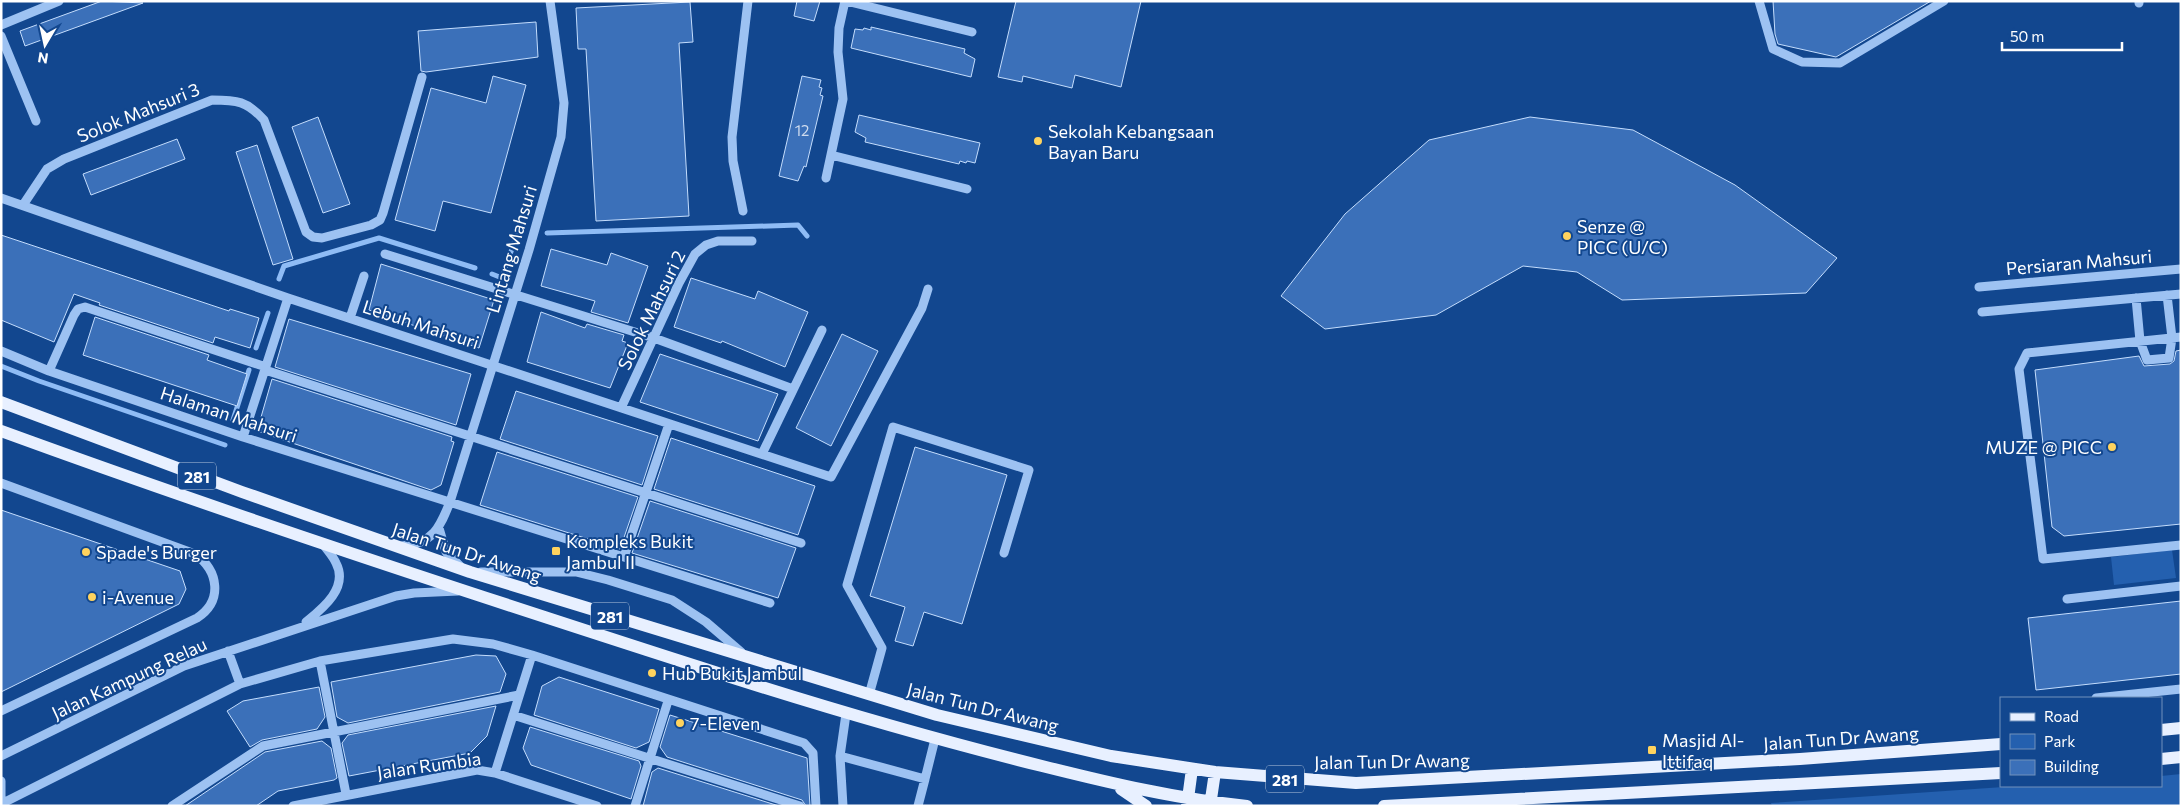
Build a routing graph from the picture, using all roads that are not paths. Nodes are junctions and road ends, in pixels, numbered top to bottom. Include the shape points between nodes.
1 (58, 1) edge
2 (550, 1) edge
3 (748, 1) edge
4 (845, 1) edge
5 (1759, 1) edge
6 (1944, 1) edge
7 (1, 25) edge
8 (972, 32) dead end
9 (1, 36) edge
10 (422, 77) dead end
11 (36, 121) dead end
12 (830, 155) junction
13 (826, 178) dead end
14 (967, 189) dead end
15 (1, 198) edge
16 (23, 205) junction
17 (743, 211) dead end
18 (752, 241) dead end
19 (385, 254) dead end
20 (2181, 270) edge
21 (364, 276) dead end
22 (1979, 287) dead end
23 (928, 289) dead end
24 (2181, 294) edge
25 (515, 295) junction
26 (2167, 295) junction
27 (288, 298) junction
28 (2136, 298) junction
29 (1982, 312) dead end
30 (350, 318) junction
31 (822, 330) dead end
32 (2177, 337) edge
33 (654, 338) junction
34 (2140, 341) junction
35 (1, 351) edge
36 (493, 365) junction
37 (265, 369) junction
38 (49, 371) junction
39 (793, 389) junction
40 (1, 402) edge
41 (622, 408) junction
42 (670, 424) junction
43 (1, 431) edge
44 (470, 436) junction
45 (243, 437) junction
46 (762, 454) junction
47 (1, 483) edge
48 (646, 493) junction
49 (450, 502) junction
50 (439, 528) junction
51 (800, 542) dead end
52 (323, 544) junction
53 (2181, 545) edge
54 (394, 546) junction
55 (1004, 552) dead end
56 (624, 557) junction
57 (470, 572) junction
58 (2181, 586) edge
59 (460, 591) junction
60 (2067, 599) dead end
61 (770, 603) dead end
62 (302, 625) junction
63 (228, 651) junction
64 (532, 655) junction
65 (750, 659) junction
66 (320, 661) junction
67 (240, 684) junction
68 (2181, 688) edge
69 (519, 695) junction
70 (869, 695) junction
71 (2104, 697) edge
72 (668, 701) junction
73 (1, 711) edge
74 (846, 714) junction
75 (513, 715) junction
76 (2181, 728) edge
77 (2162, 730) edge
78 (333, 732) junction
79 (935, 739) junction
80 (2000, 744) edge
81 (1, 756) edge
82 (840, 756) junction
83 (650, 758) junction
84 (2181, 758) edge
85 (2162, 759) edge
86 (1192, 769) junction
87 (1215, 772) junction
88 (495, 773) junction
89 (2000, 774) edge
90 (925, 779) junction
91 (1, 781) edge
92 (1107, 782) junction
93 (346, 794) junction
94 (1, 802) edge
95 (1187, 802) edge
96 (1210, 804) edge
97 (172, 806) edge
98 (292, 806) edge
99 (597, 806) edge
100 (635, 806) edge
101 (800, 806) edge
102 (816, 806) edge
103 (843, 806) edge
104 (918, 806) edge
105 (1146, 806) edge
106 (1247, 806) edge
107 (1384, 806) edge

1 - 7 street
2 - 25 street, Lintang Mahsuri via 564,119
3 - 17 street via 732,137 733,161
4 - 8 street
4 - 12 street via 838,52 843,99
5 - 6 street via 1773,49 1802,62 1840,63
9 - 11 street
10 - 16 street, Solok Mahsuri 3 via 383,213 380,220 371,225 322,238 306,232 264,120 252,107 234,100 212,100 64,159 47,169
12 - 13 street
12 - 14 street
15 - 16 street, Lebuh Mahsuri
16 - 27 street, Lebuh Mahsuri
18 - 33 street, Solok Mahsuri 2 via 718,241 695,254
19 - 25 street
20 - 22 street, Persiaran Mahsuri
21 - 30 street
23 - 46 street, Lebuh Mahsuri via 922,308 831,477
24 - 26 street
25 - 33 street
25 - 36 street, Lintang Mahsuri
26 - 28 street
26 - 32 street
27 - 30 street, Lebuh Mahsuri
27 - 37 street
28 - 29 street
28 - 34 street
30 - 36 street, Lebuh Mahsuri
31 - 39 street
32 - 34 street
32 - 34 street via 2169,358 2147,360
33 - 39 street
33 - 41 street, Solok Mahsuri 2
34 - 53 street via 2027,353 2019,370 2043,559
35 - 38 street, Halaman Mahsuri
36 - 41 street, Lebuh Mahsuri
36 - 44 street, Lintang Mahsuri
37 - 38 street via 85,307 74,315
37 - 44 street
37 - 45 street
38 - 45 street, Halaman Mahsuri
39 - 46 street
40 - 54 main road, Jalan Tun Dr Awang / 281
41 - 42 street, Lebuh Mahsuri
42 - 46 street, Lebuh Mahsuri
42 - 48 street
43 - 52 main road, 281
44 - 48 street
44 - 49 street, Lintang Mahsuri
45 - 49 street, Halaman Mahsuri
47 - 73 street via 195,554 211,571 215,594 206,612 197,618
48 - 51 street
48 - 56 street
49 - 50 street, Lintang Mahsuri
49 - 56 street
50 - 54 street via 414,545
50 - 57 street via 446,552
52 - 59 main road, 281
52 - 62 street, Jalan Kampung Relau via 337,565 337,585 329,603
54 - 57 main road, Jalan Tun Dr Awang / 281
55 - 70 street via 1029,470 893,427 847,585 882,648
56 - 61 street
57 - 65 main road, Jalan Tun Dr Awang / 281
57 - 65 street via 576,572 608,580 672,600 706,622
58 - 60 street
59 - 62 street, Jalan Kampung Relau via 396,596
59 - 74 main road, 281
62 - 63 street, Jalan Kampung Relau
63 - 67 street
63 - 81 street, Jalan Kampung Relau via 184,666
64 - 66 street via 493,644 453,639
64 - 69 street
64 - 72 street
65 - 70 main road, Jalan Tun Dr Awang / 281
66 - 67 street
66 - 78 street
67 - 94 street
68 - 71 street
69 - 75 street
69 - 78 street
70 - 86 main road, Jalan Tun Dr Awang / 281 via 937,715 1111,756
72 - 83 street
72 - 102 street via 804,743 813,753
74 - 79 main road, 281
74 - 82 street
75 - 83 street
75 - 88 street
76 - 77 main road
78 - 93 street
78 - 97 street via 255,749
79 - 90 street
79 - 92 main road, 281
80 - 87 main road, Jalan Tun Dr Awang / 281 via 1818,758 1356,783
82 - 90 street
82 - 103 street
83 - 100 street
83 - 101 street
84 - 85 main road
86 - 87 main road, Jalan Tun Dr Awang / 281
86 - 95 main road
87 - 96 main road
88 - 93 street, Jalan Rumbia via 477,770
88 - 99 street, Jalan Rumbia
89 - 107 main road
90 - 104 street
91 - 94 street
92 - 95 main road, 281
92 - 105 main road
93 - 98 street, Jalan Rumbia
95 - 96 main road, 281
96 - 106 main road, 281

